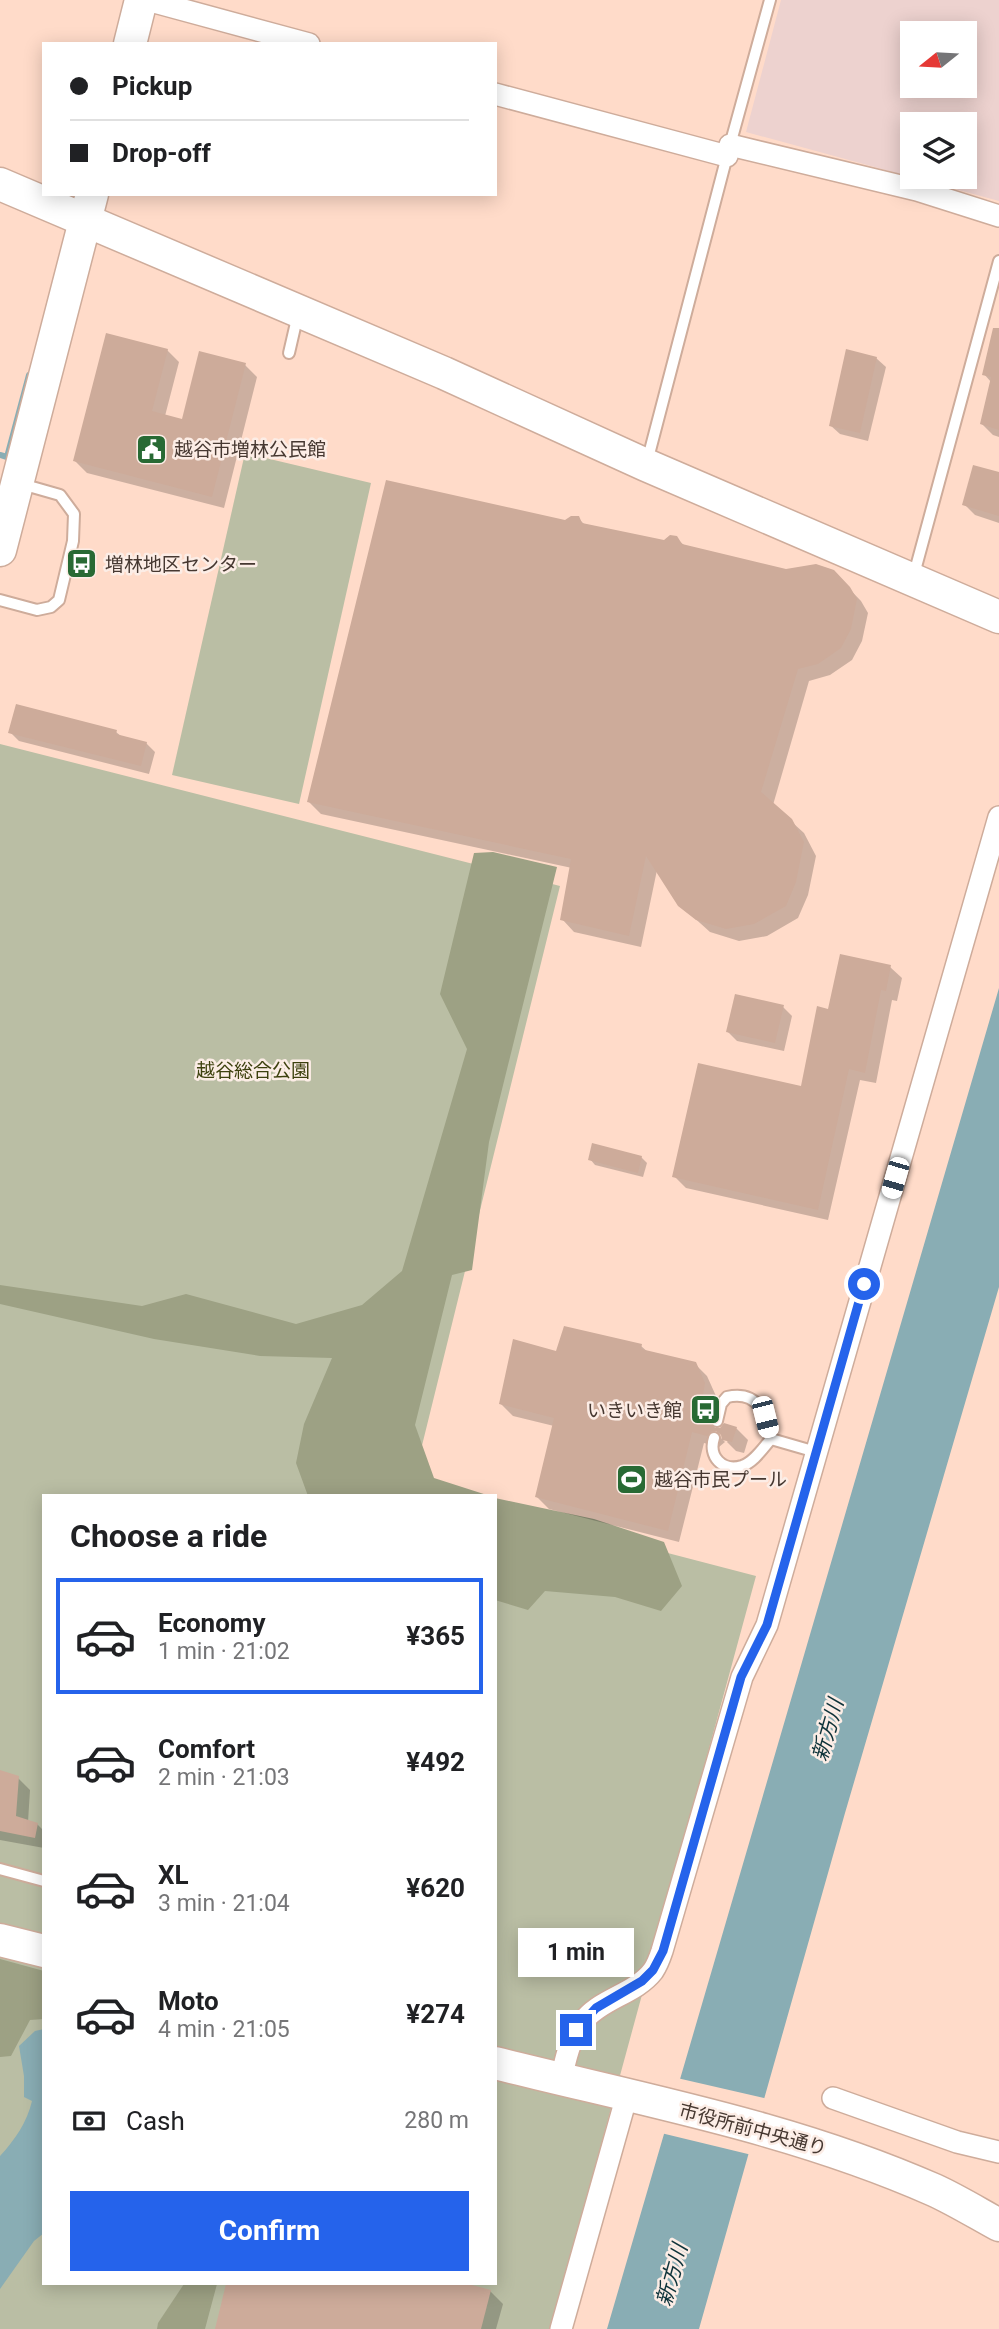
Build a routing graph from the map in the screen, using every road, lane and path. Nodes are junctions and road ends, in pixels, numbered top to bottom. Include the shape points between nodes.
1 (144, 0) edge
2 (770, 0) edge
3 (131, 42) edge
4 (302, 42) edge
5 (497, 94) edge
6 (728, 150) junction
7 (0, 184) edge
8 (42, 195) edge
9 (44, 196) edge
10 (89, 208) edge
11 (999, 216) edge
12 (999, 261) edge
13 (299, 312) junction
14 (289, 353) dead end
15 (646, 465) junction
16 (17, 483) junction
17 (0, 550) edge
18 (912, 580) junction
19 (0, 600) edge
20 (999, 617) edge
21 (999, 817) edge
22 (717, 1421) dead end
23 (713, 1437) dead end
24 (771, 1439) junction
25 (816, 1452) junction
26 (0, 1869) edge
27 (42, 1880) edge
28 (0, 1940) edge
29 (42, 1950) edge
30 (497, 2063) edge
31 (561, 2079) junction
32 (619, 2093) junction
33 (833, 2098) dead end
34 (999, 2152) edge
35 (999, 2225) edge
36 (561, 2329) edge

1 - 3 street
1 - 4 street
2 - 6 lane
5 - 6 street
6 - 11 street via 917,190
6 - 15 lane
7 - 8 street
9 - 10 street
10 - 13 street
10 - 16 street
12 - 18 lane
13 - 14 lane
13 - 15 street
15 - 18 street
16 - 17 street
16 - 19 lane via 60,495 78,524 59,600 37,610
18 - 20 street
21 - 25 street
22 - 24 lane via 727,1396 749,1397 761,1407
23 - 24 lane via 713,1454 728,1466 742,1466
24 - 25 lane
25 - 31 street via 767,1625 741,1677 663,1951 642,1981 596,2008 576,2030
26 - 27 lane
28 - 29 street
30 - 31 street, 市役所前中央通り
31 - 32 street, 市役所前中央通り
32 - 35 street, 市役所前中央通り via 783,2134 861,2160 936,2191
32 - 36 street
33 - 34 street

